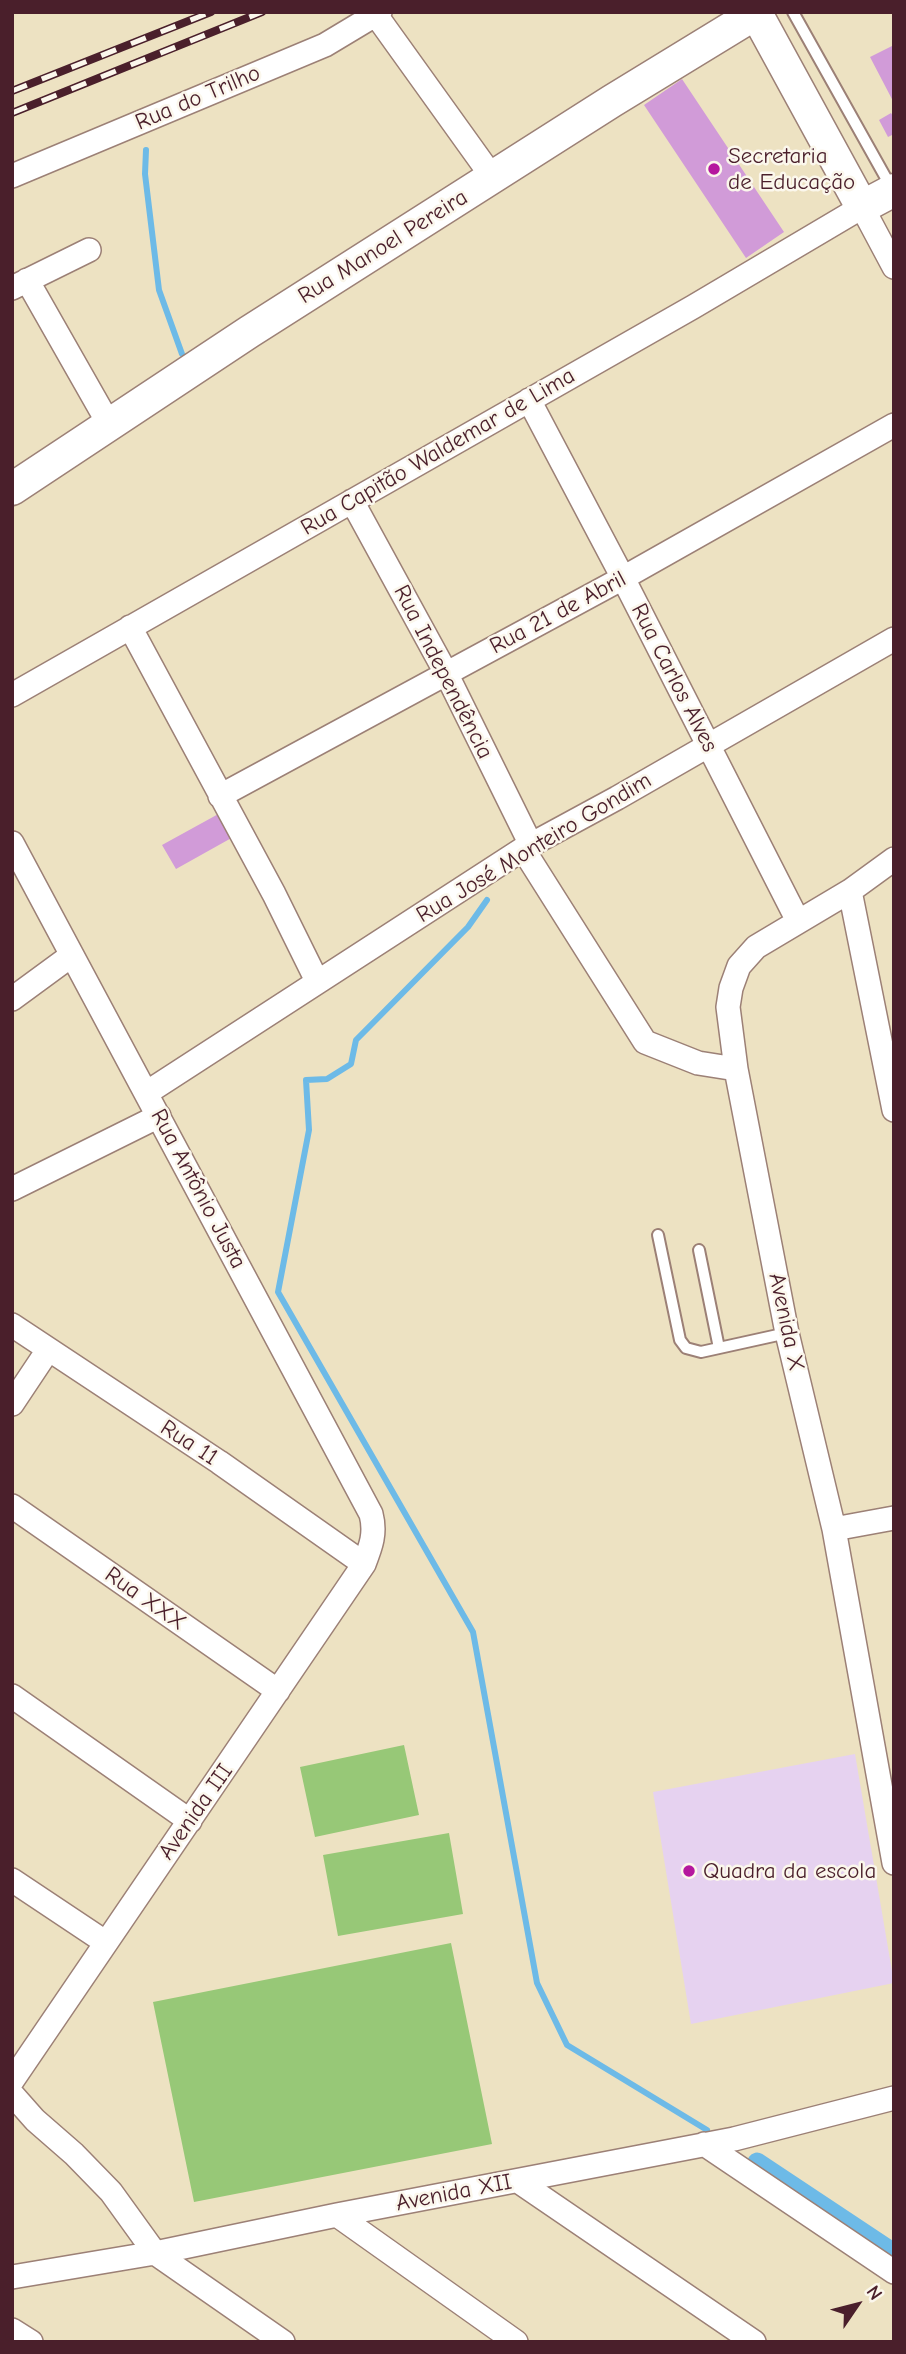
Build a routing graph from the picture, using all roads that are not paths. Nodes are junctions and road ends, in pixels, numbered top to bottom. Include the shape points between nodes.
1 (793, 12) edge
2 (757, 13) edge
3 (378, 14) edge
4 (12, 176) edge
5 (493, 178) junction
6 (893, 191) edge
7 (862, 207) junction
8 (89, 250) dead end
9 (894, 267) edge
10 (20, 284) edge
11 (529, 400) junction
12 (894, 425) edge
13 (110, 426) junction
14 (12, 489) edge
15 (352, 501) junction
16 (623, 578) junction
17 (130, 627) junction
18 (894, 639) edge
19 (446, 673) junction
20 (12, 695) edge
21 (709, 745) junction
22 (220, 796) junction
23 (527, 847) junction
24 (15, 855) edge
25 (894, 859) edge
26 (850, 891) junction
27 (798, 920) junction
28 (72, 955) junction
29 (317, 981) junction
30 (12, 999) edge
31 (736, 1069) junction
32 (148, 1093) junction
33 (894, 1110) edge
34 (159, 1116) junction
35 (12, 1189) edge
36 (657, 1235) dead end
37 (699, 1250) dead end
38 (12, 1325) edge
39 (787, 1333) junction
40 (719, 1348) junction
41 (48, 1350) junction
42 (12, 1404) edge
43 (12, 1506) edge
44 (894, 1518) edge
45 (834, 1529) junction
46 (374, 1538) joint
47 (364, 1564) junction
48 (278, 1691) junction
49 (12, 1696) edge
50 (190, 1821) junction
51 (894, 1863) edge
52 (12, 1880) edge
53 (105, 1942) junction
54 (14, 2079) edge
55 (894, 2098) edge
56 (704, 2144) junction
57 (518, 2181) junction
58 (337, 2215) junction
59 (155, 2253) junction
60 (894, 2272) edge
61 (12, 2277) edge
62 (12, 2330) edge
63 (508, 2340) edge
64 (31, 2342) edge
65 (283, 2342) edge
66 (754, 2342) edge

1 - 6 lane
2 - 5 street, Rua Manoel Pereira
2 - 7 street
3 - 4 street, Rua do Trilho via 325,45
3 - 5 street
5 - 13 street, Rua Manoel Pereira via 261,324
6 - 7 street
7 - 9 street
7 - 11 street, Rua Capitão Waldemar de Lima
8 - 10 street
10 - 13 street
11 - 15 street, Rua Capitão Waldemar de Lima
11 - 16 street, Rua Carlos Alves
12 - 16 street, Rua 21 de Abril
13 - 14 street, Rua Manoel Pereira
15 - 17 street, Rua Capitão Waldemar de Lima
15 - 19 street, Rua Independência
16 - 19 street, Rua 21 de Abril
16 - 21 street, Rua Carlos Alves
17 - 20 street, Rua Capitão Waldemar de Lima
17 - 22 street
18 - 21 street, Rua José Monteiro Gondim
19 - 22 street, Rua 21 de Abril
19 - 23 street, Rua Independência
21 - 23 street, Rua José Monteiro Gondim
21 - 27 street, Rua Carlos Alves
22 - 29 street
23 - 29 street, Rua José Monteiro Gondim
23 - 31 street, Rua Independência via 645,1042 698,1063
24 - 28 street, Rua Antônio Justa
25 - 26 street, Avenida X
26 - 27 street, Avenida X
26 - 33 street
27 - 31 street, Avenida X via 756,947 739,966 728,1007
28 - 30 street
28 - 32 street, Rua Antônio Justa
29 - 32 street, Rua José Monteiro Gondim
31 - 39 street, Avenida X
32 - 34 street, Rua Antônio Justa
34 - 35 street
34 - 46 street, Rua Antônio Justa via 371,1514
36 - 40 lane via 680,1340 693,1352
37 - 40 lane
38 - 41 street, Rua 11
39 - 40 lane
39 - 45 street, Avenida X
41 - 42 street
41 - 47 street, Rua 11
43 - 48 street, Rua XXX
44 - 45 street
45 - 51 street, Avenida X
46 - 47 street, Avenida III
47 - 48 street, Avenida III
48 - 50 street, Avenida III
49 - 50 street
50 - 53 street, Avenida III
52 - 53 street
53 - 54 street, Avenida III
54 - 59 street via 35,2120 111,2192
55 - 56 street, Avenida XII
56 - 57 street, Avenida XII
56 - 60 street
57 - 58 street, Avenida XII
57 - 66 street
58 - 59 street, Avenida XII
58 - 63 street
59 - 61 street, Avenida XII
59 - 65 street
62 - 64 street

